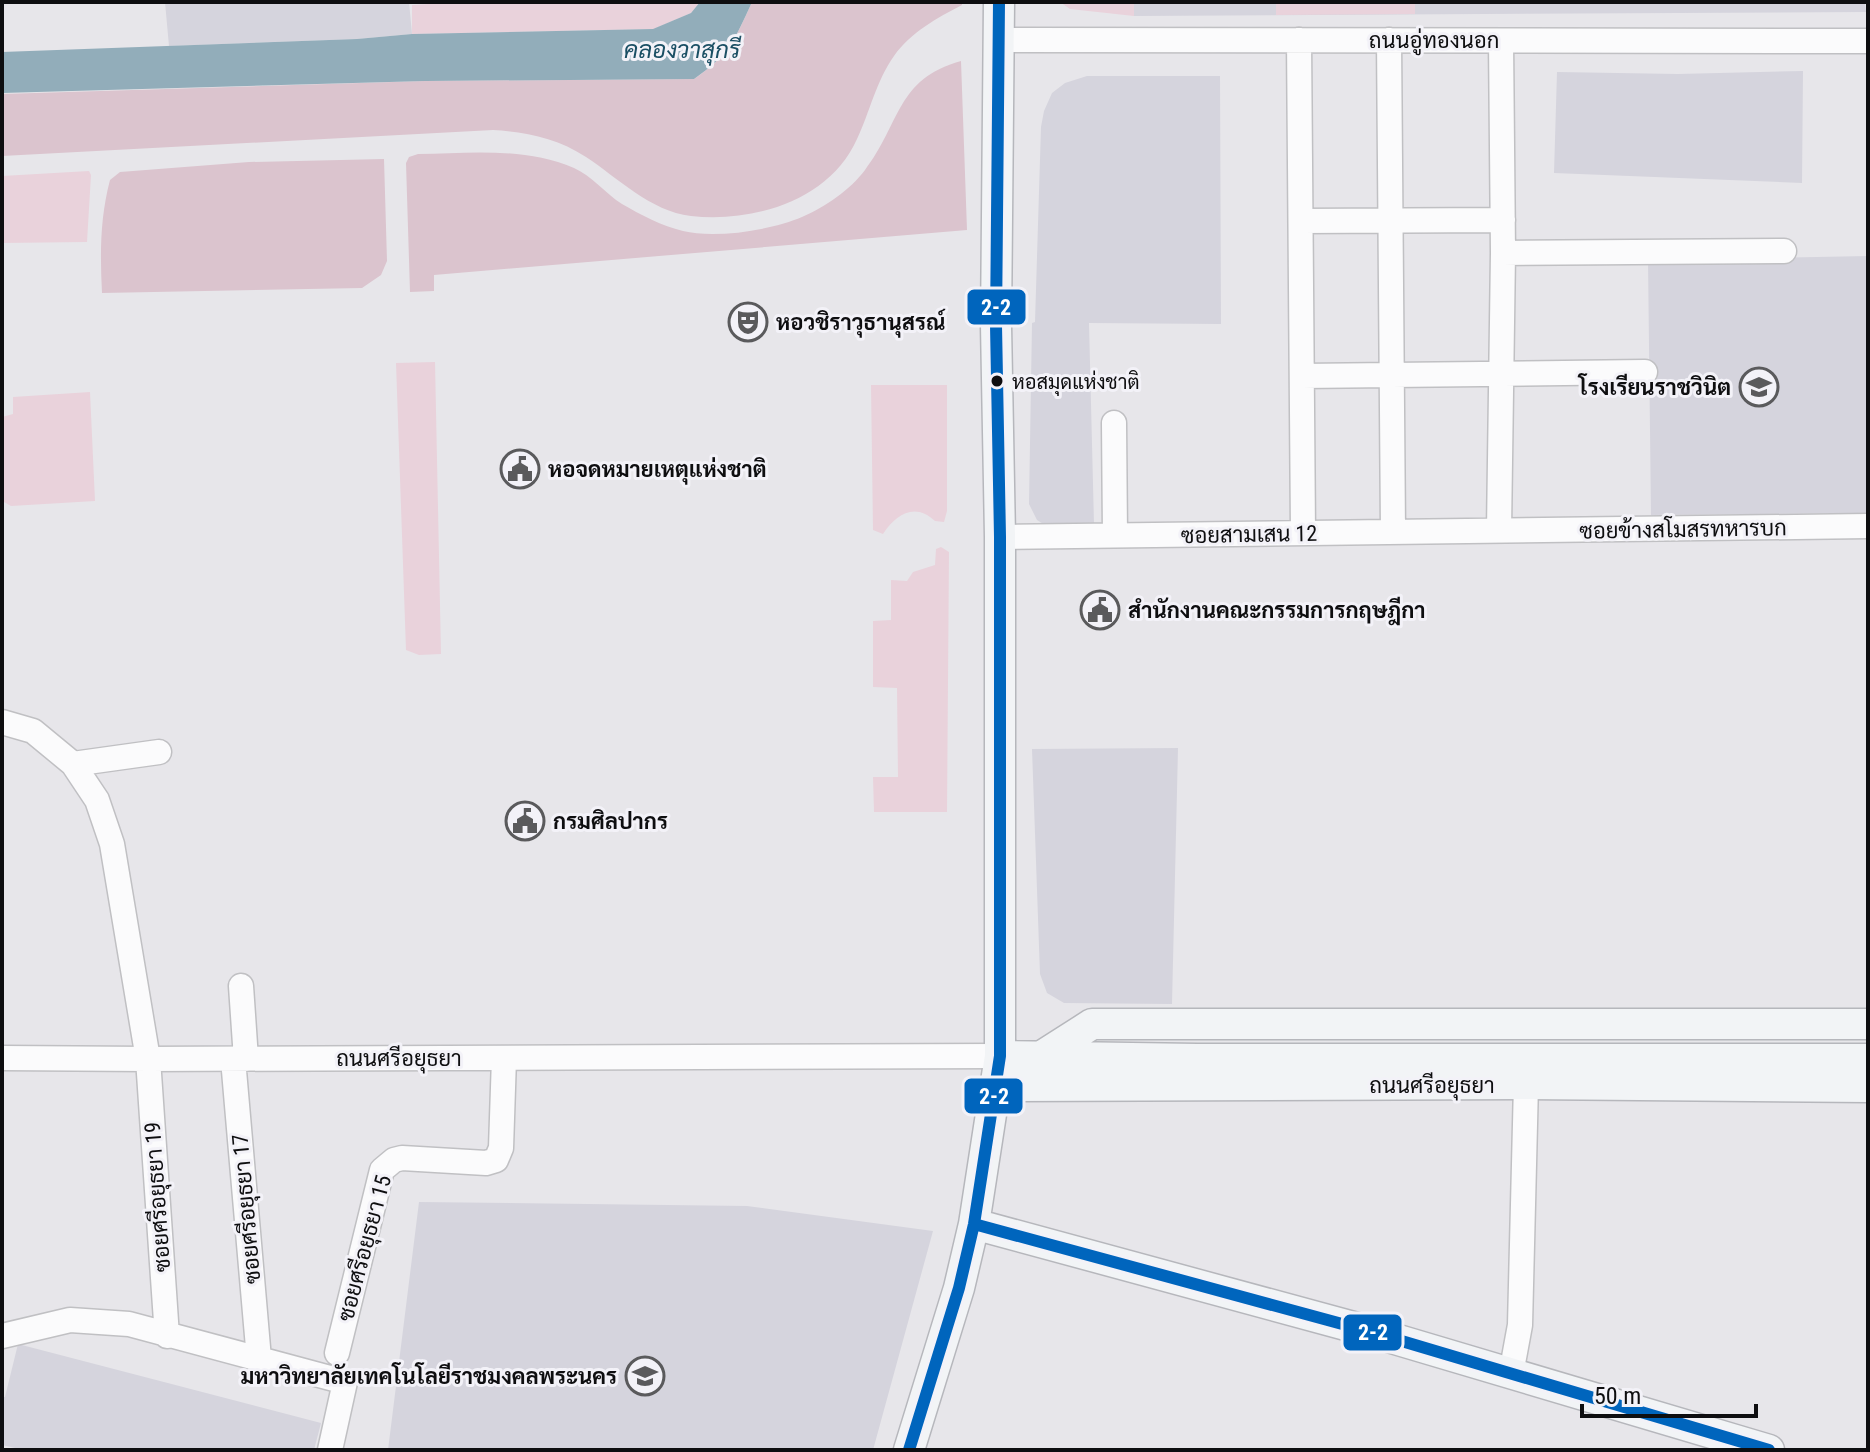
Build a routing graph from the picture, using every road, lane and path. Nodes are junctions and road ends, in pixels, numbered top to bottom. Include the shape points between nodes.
1 (999, 2) edge
2 (1000, 40) junction
3 (1299, 40) junction
4 (1389, 40) junction
5 (1501, 41) junction
6 (1868, 41) edge
7 (1503, 220) junction
8 (1301, 221) junction
9 (1390, 221) junction
10 (1784, 251) dead end
11 (1503, 253) junction
12 (1645, 372) dead end
13 (1502, 374) junction
14 (1391, 375) junction
15 (1302, 376) junction
16 (1114, 423) dead end
17 (1868, 526) edge
18 (1499, 530) junction
19 (1393, 532) junction
20 (1303, 533) junction
21 (1115, 535) junction
22 (1000, 537) junction
23 (2, 722) edge
24 (159, 752) dead end
25 (73, 764) junction
26 (241, 986) dead end
27 (1781, 1024) junction
28 (1868, 1024) edge
29 (1463, 1025) junction
30 (1582, 1025) junction
31 (1000, 1056) junction
32 (1042, 1056) junction
33 (2, 1058) edge
34 (504, 1058) junction
35 (148, 1059) junction
36 (239, 1059) junction
37 (1464, 1059) junction
38 (1584, 1059) junction
39 (1868, 1059) edge
40 (1760, 1068) junction
41 (1415, 1072) junction
42 (1265, 1073) junction
43 (1526, 1084) junction
44 (997, 1086) junction
45 (1868, 1087) edge
46 (974, 1224) junction
47 (2, 1336) edge
48 (167, 1336) junction
49 (337, 1353) dead end
50 (259, 1359) junction
51 (1511, 1374) junction
52 (330, 1450) edge
53 (909, 1450) edge
54 (1769, 1450) edge

1 - 2 main road
2 - 3 street, ถนนอู่ทองนอก
2 - 22 main road
3 - 4 street, ถนนอู่ทองนอก
3 - 8 street
4 - 5 street, ถนนอู่ทองนอก
4 - 9 street
5 - 6 street, ถนนอู่ทองนอก
5 - 7 street
7 - 9 street
7 - 11 street
8 - 9 street
8 - 15 street
9 - 14 street
10 - 11 street
11 - 13 street
12 - 13 street
13 - 14 street
13 - 18 street
14 - 15 street
14 - 19 street
15 - 20 street
16 - 21 street
17 - 18 street, ซอยข้างสโมสรทหารบก
18 - 19 street, ซอยสามเสน 12
19 - 20 street, ซอยสามเสน 12
20 - 21 street, ซอยสามเสน 12
21 - 22 street, ซอยสามเสน 12
22 - 31 main road
23 - 25 street via 33,731
24 - 25 street
25 - 35 street via 97,800 112,844
26 - 36 street, ซอยศรีอยุธยา 17
27 - 28 main road
27 - 30 main road
27 - 40 main road
29 - 30 main road
29 - 32 main road via 1092,1024
29 - 37 main road
30 - 38 main road
31 - 32 main road, ถนนศรีอยุธยา
31 - 34 street, ถนนศรีอยุธยา
31 - 44 main road
32 - 42 main road, ถนนศรีอยุธยา
33 - 35 street, ถนนศรีอยุธยา
34 - 36 street, ถนนศรีอยุธยา
34 - 49 street, ซอยศรีอยุธยา 15 via 501,1148 496,1160 402,1158 382,1170
35 - 36 street, ถนนศรีอยุธยา
35 - 48 street, ซอยศรีอยุธยา 19
36 - 50 street, ซอยศรีอยุธยา 17
37 - 38 main road, ถนนศรีอยุธยา
37 - 41 main road, ถนนศรีอยุธยา
38 - 40 main road, ถนนศรีอยุธยา
39 - 40 main road, ถนนศรีอยุธยา
40 - 43 main road, ถนนศรีอยุธยา
40 - 45 main road, ถนนศรีอยุธยา
41 - 42 main road, ถนนศรีอยุธยา
41 - 43 main road, ถนนศรีอยุธยา
42 - 44 main road, ถนนศรีอยุธยา
43 - 51 street via 1520,1325
44 - 46 main road
46 - 51 main road
46 - 53 main road
47 - 48 street via 70,1320 129,1324
48 - 50 street
50 - 52 street via 345,1382
51 - 54 main road

